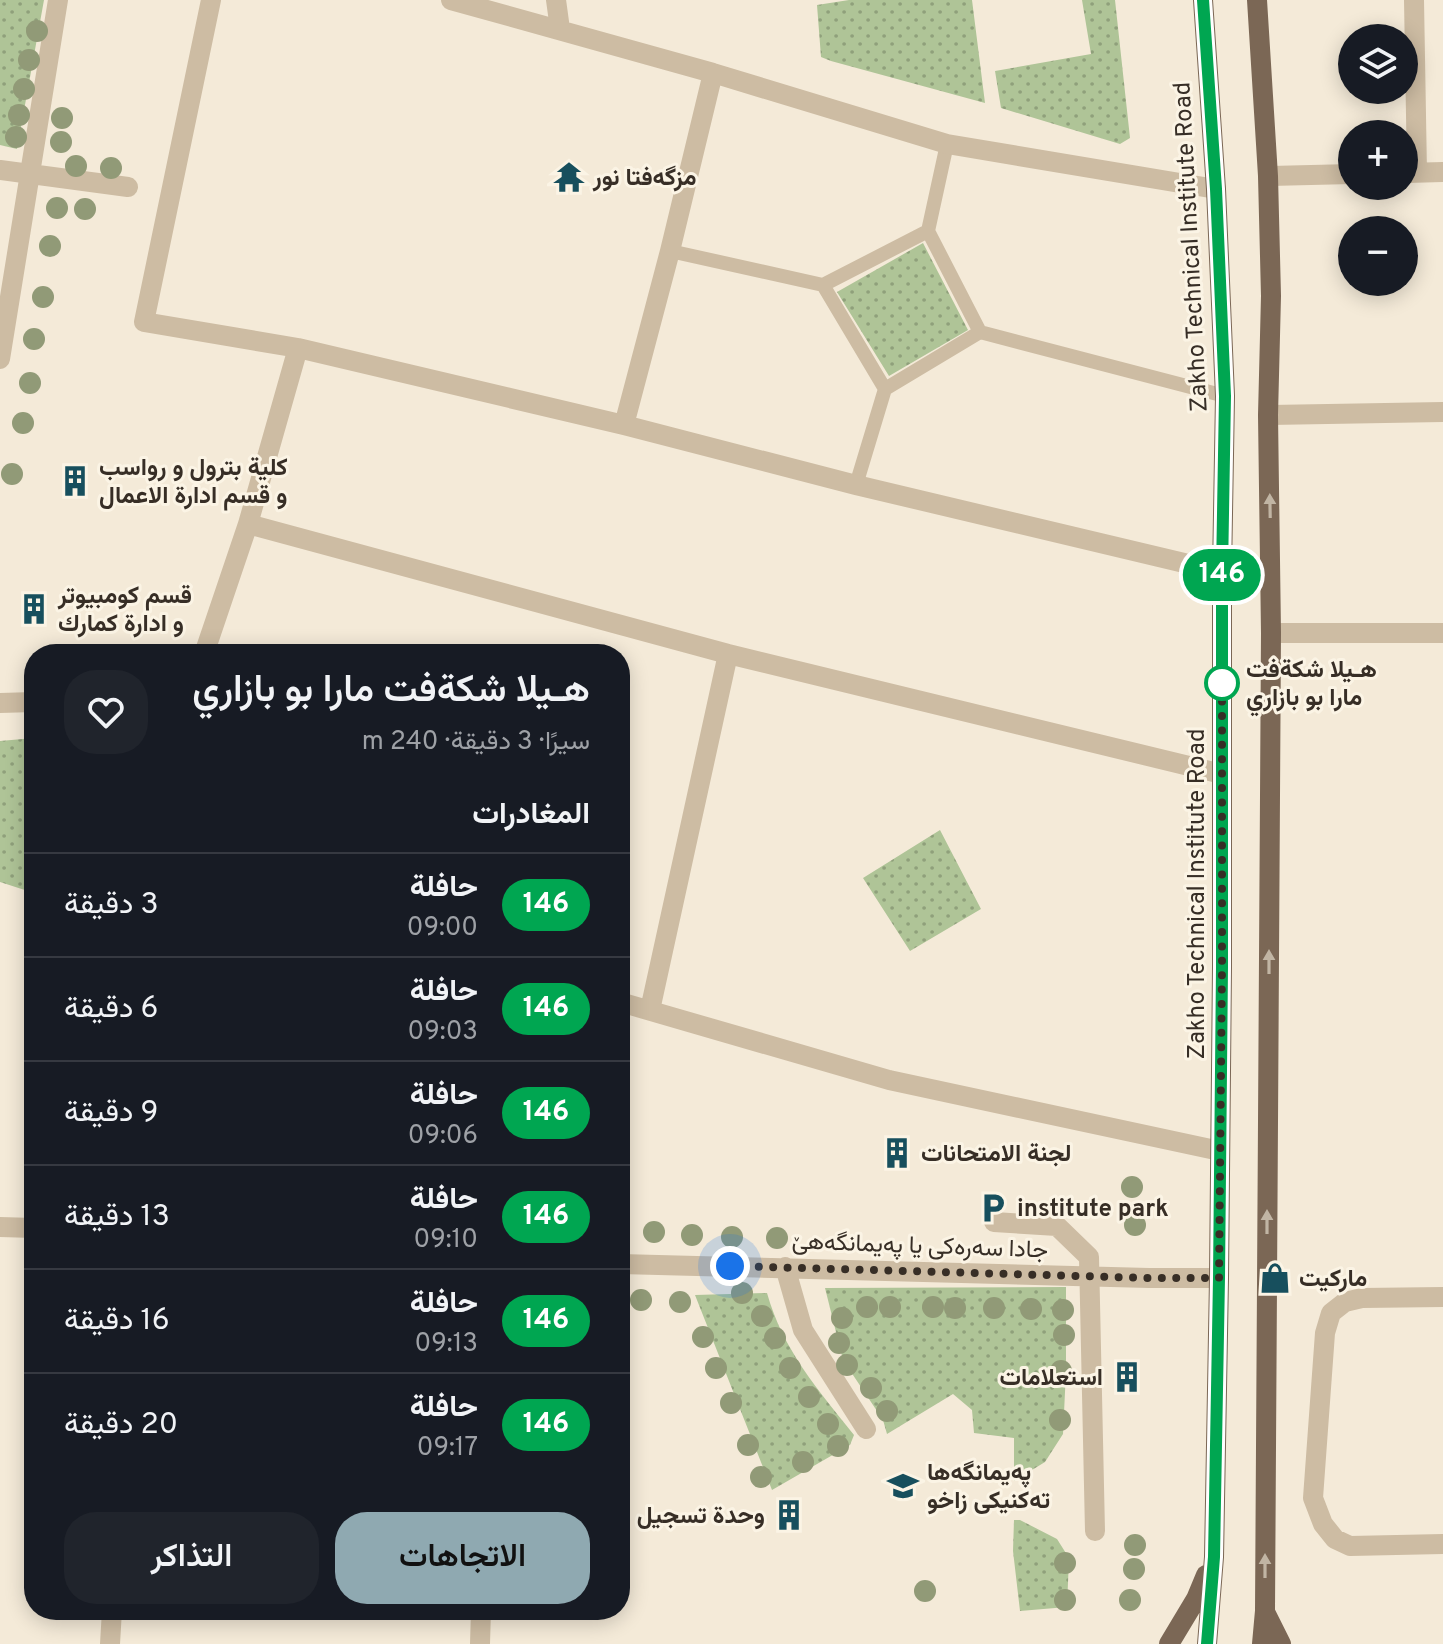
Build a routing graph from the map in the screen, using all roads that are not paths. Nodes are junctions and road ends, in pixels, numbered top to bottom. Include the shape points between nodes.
1 (58, 0) edge
2 (211, 0) edge
3 (451, 0) edge
4 (556, 0) edge
5 (1203, 0) edge
6 (1257, 0) edge
7 (1414, 0) edge
8 (560, 29) junction
9 (713, 73) junction
10 (1411, 120) edge
11 (947, 144) junction
12 (0, 170) edge
13 (1443, 172) edge
14 (30, 173) junction
15 (1418, 173) edge
16 (1338, 174) edge
17 (1268, 176) junction
18 (128, 187) dead end
19 (1216, 189) junction
20 (928, 231) junction
21 (670, 251) junction
22 (823, 285) junction
23 (980, 332) junction
24 (298, 348) junction
25 (0, 359) edge
26 (885, 389) junction
27 (1225, 396) junction
28 (1443, 412) edge
29 (1268, 415) junction
30 (624, 425) junction
31 (856, 485) junction
32 (248, 524) junction
33 (1222, 572) junction
34 (1271, 633) junction
35 (1443, 633) edge
36 (207, 644) edge
37 (728, 654) junction
38 (24, 702) edge
39 (0, 703) edge
40 (1222, 774) junction
41 (630, 1005) edge
42 (650, 1010) junction
43 (1220, 1151) junction
44 (994, 1222) dead end
45 (0, 1227) edge
46 (24, 1228) edge
47 (630, 1264) edge
48 (785, 1267) junction
49 (1090, 1276) junction
50 (1219, 1278) junction
51 (1443, 1297) edge
52 (866, 1429) dead end
53 (1095, 1531) dead end
54 (1443, 1544) edge
55 (1214, 1557) junction
56 (1265, 1611) junction
57 (111, 1620) edge
58 (481, 1620) edge
59 (110, 1644) edge
60 (480, 1644) edge
61 (1169, 1644) edge
62 (1207, 1644) edge
63 (1262, 1644) edge
64 (1281, 1644) edge

1 - 14 street
2 - 24 street via 144,322
3 - 8 street
4 - 8 street
5 - 19 main road, Zakho Technical Institute Road
6 - 17 main road
7 - 10 street
8 - 9 street
9 - 11 street
9 - 21 street
11 - 19 street
11 - 20 lane
12 - 14 street
13 - 15 street
14 - 18 street
14 - 25 street
16 - 17 street
17 - 29 main road
19 - 27 main road, Zakho Technical Institute Road
20 - 22 lane
20 - 23 lane
21 - 22 lane
21 - 30 street
22 - 26 lane
23 - 26 lane
23 - 27 lane
24 - 30 street
24 - 32 street
26 - 31 lane
27 - 33 main road, Zakho Technical Institute Road
28 - 29 street
34 -> 29 main road
30 - 31 street
31 - 33 street
32 - 36 street
32 - 37 street
33 - 40 main road, Zakho Technical Institute Road
34 - 35 street
56 -> 34 main road
37 - 40 street
37 - 42 street
38 - 39 street
40 - 43 main road, Zakho Technical Institute Road
41 - 42 street
42 - 43 street via 889,1080
43 - 50 main road, Zakho Technical Institute Road
44 - 49 street via 1057,1226 1089,1257
45 - 46 street
47 - 48 street, جادا سه‌ره‌كى يا په‌يمانگه‌هێ
48 - 49 street, جادا سه‌ره‌كى يا په‌يمانگه‌هێ
48 - 52 street via 803,1330
49 - 50 street, جادا سه‌ره‌كى يا په‌يمانگه‌هێ
49 - 53 street
50 - 55 main road, Zakho Technical Institute Road
51 - 54 street via 1362,1298 1331,1313 1325,1333 1313,1498 1323,1524 1335,1539 1350,1546
55 - 61 main road
55 - 62 main road, Zakho Technical Institute Road
56 - 63 main road
56 - 64 main road
57 - 59 street
58 - 60 street

